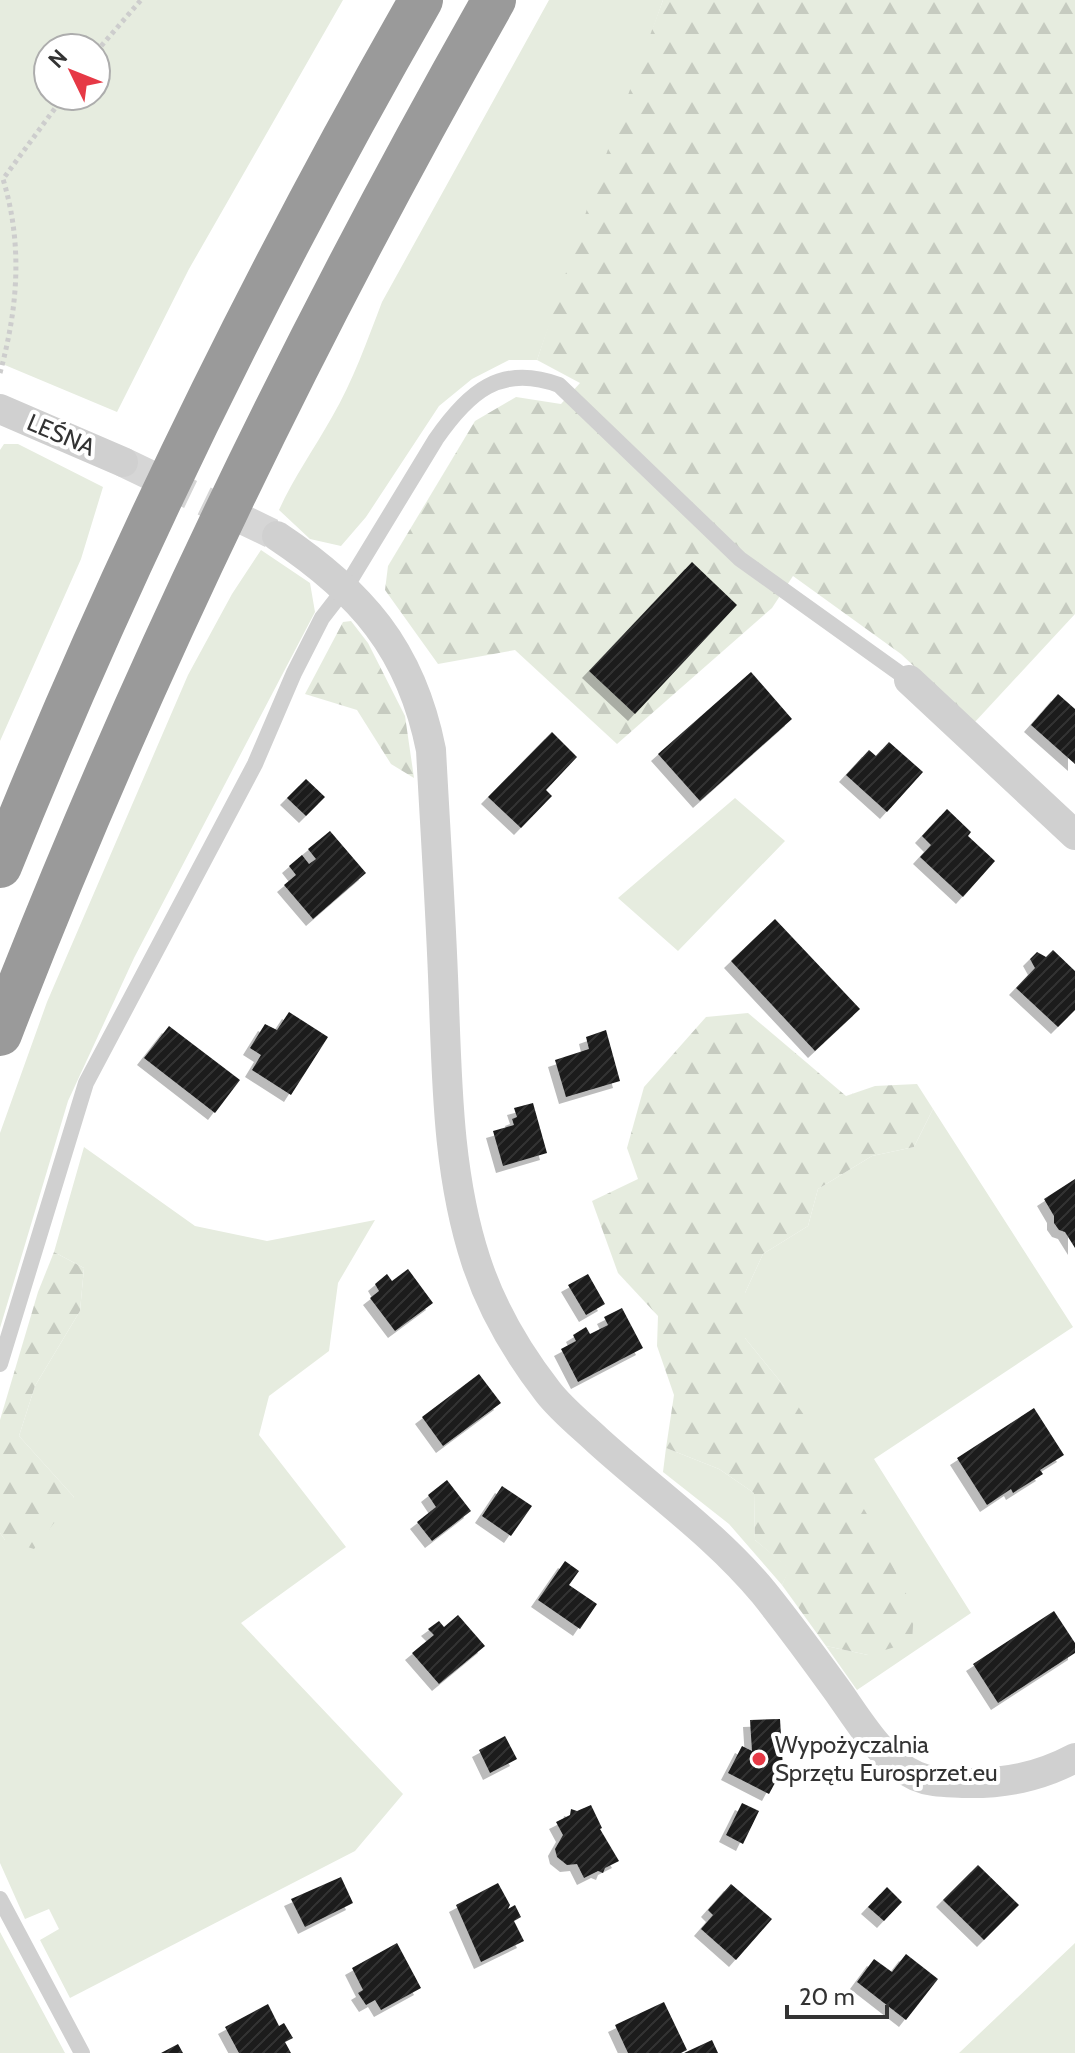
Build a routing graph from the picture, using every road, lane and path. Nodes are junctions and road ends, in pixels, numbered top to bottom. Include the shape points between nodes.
1 (141, 0) edge
2 (421, 0) edge
3 (494, 0) edge
4 (112, 34) edge
5 (52, 112) edge
6 (2, 180) edge
7 (0, 373) edge
8 (0, 409) edge
9 (123, 462) tunnel mouth
10 (277, 536) tunnel mouth
11 (346, 587) junction
12 (909, 680) joint
13 (1075, 835) edge
14 (0, 866) edge
15 (0, 1034) edge
16 (0, 1364) edge
17 (1075, 1758) edge
18 (0, 1899) edge
19 (82, 2053) edge

1 - 4 path
2 - 14 highway via 260,298 139,547
3 - 15 highway via 273,411 142,691
5 - 6 path
6 - 7 path via 13,211 18,257 15,303
8 - 9 street, LEŚNA
10 - 11 street
11 - 12 lane via 452,417 500,379 526,376 559,385 740,559
11 - 16 lane via 322,618 255,764 86,1083
11 - 17 street via 397,652 426,726 454,1162 464,1221 485,1288 520,1353 576,1421 740,1566 874,1742 902,1767 931,1782 988,1783 1052,1771
12 - 13 street
18 - 19 lane

